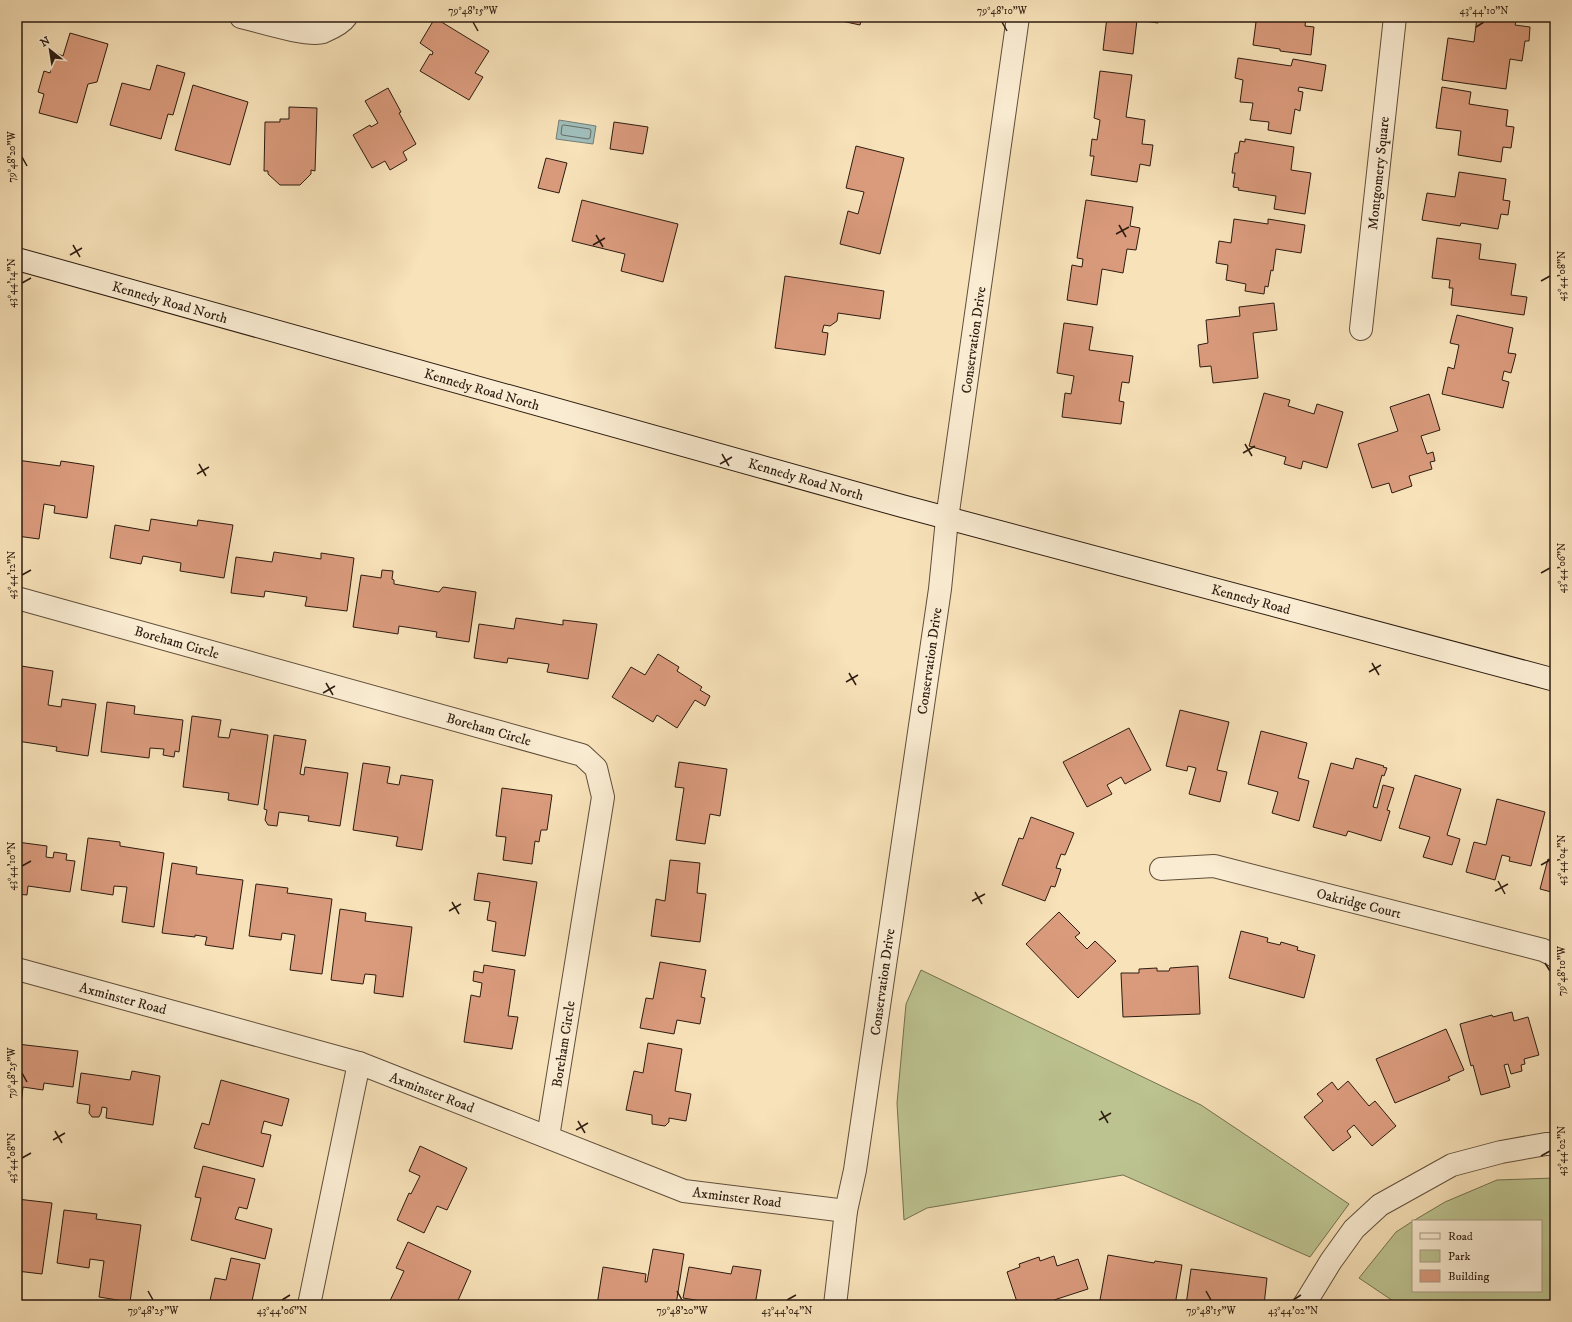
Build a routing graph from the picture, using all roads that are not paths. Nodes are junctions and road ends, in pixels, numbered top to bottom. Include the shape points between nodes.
1 (241, 17) edge
2 (346, 17) edge
3 (1018, 17) edge
4 (1396, 17) edge
5 (17, 259) edge
6 (1360, 329) dead end
7 (947, 519) junction
8 (17, 598) edge
9 (1555, 680) edge
10 (1161, 869) dead end
11 (1555, 956) edge
12 (17, 969) edge
13 (359, 1063) junction
14 (548, 1137) junction
15 (1555, 1144) edge
16 (846, 1211) junction
17 (309, 1305) edge
18 (836, 1305) edge
19 (1304, 1305) edge

1 - 2 street via 298,31 322,32
3 - 7 street, Conservation Drive
4 - 6 street, Montgomery Square
5 - 7 street, Kennedy Road North
7 - 9 street, Kennedy Road
7 - 16 street, Conservation Drive via 940,589 855,1170
8 - 14 street, Boreham Circle via 582,755 596,768 603,797
10 - 11 street, Oakridge Court via 1214,866 1543,950
12 - 13 street, Axminster Road
13 - 14 street, Axminster Road
13 - 17 street
14 - 16 street, Axminster Road via 684,1191
15 - 19 street via 1501,1152 1452,1165 1380,1205 1354,1229
16 - 18 street, Conservation Drive

